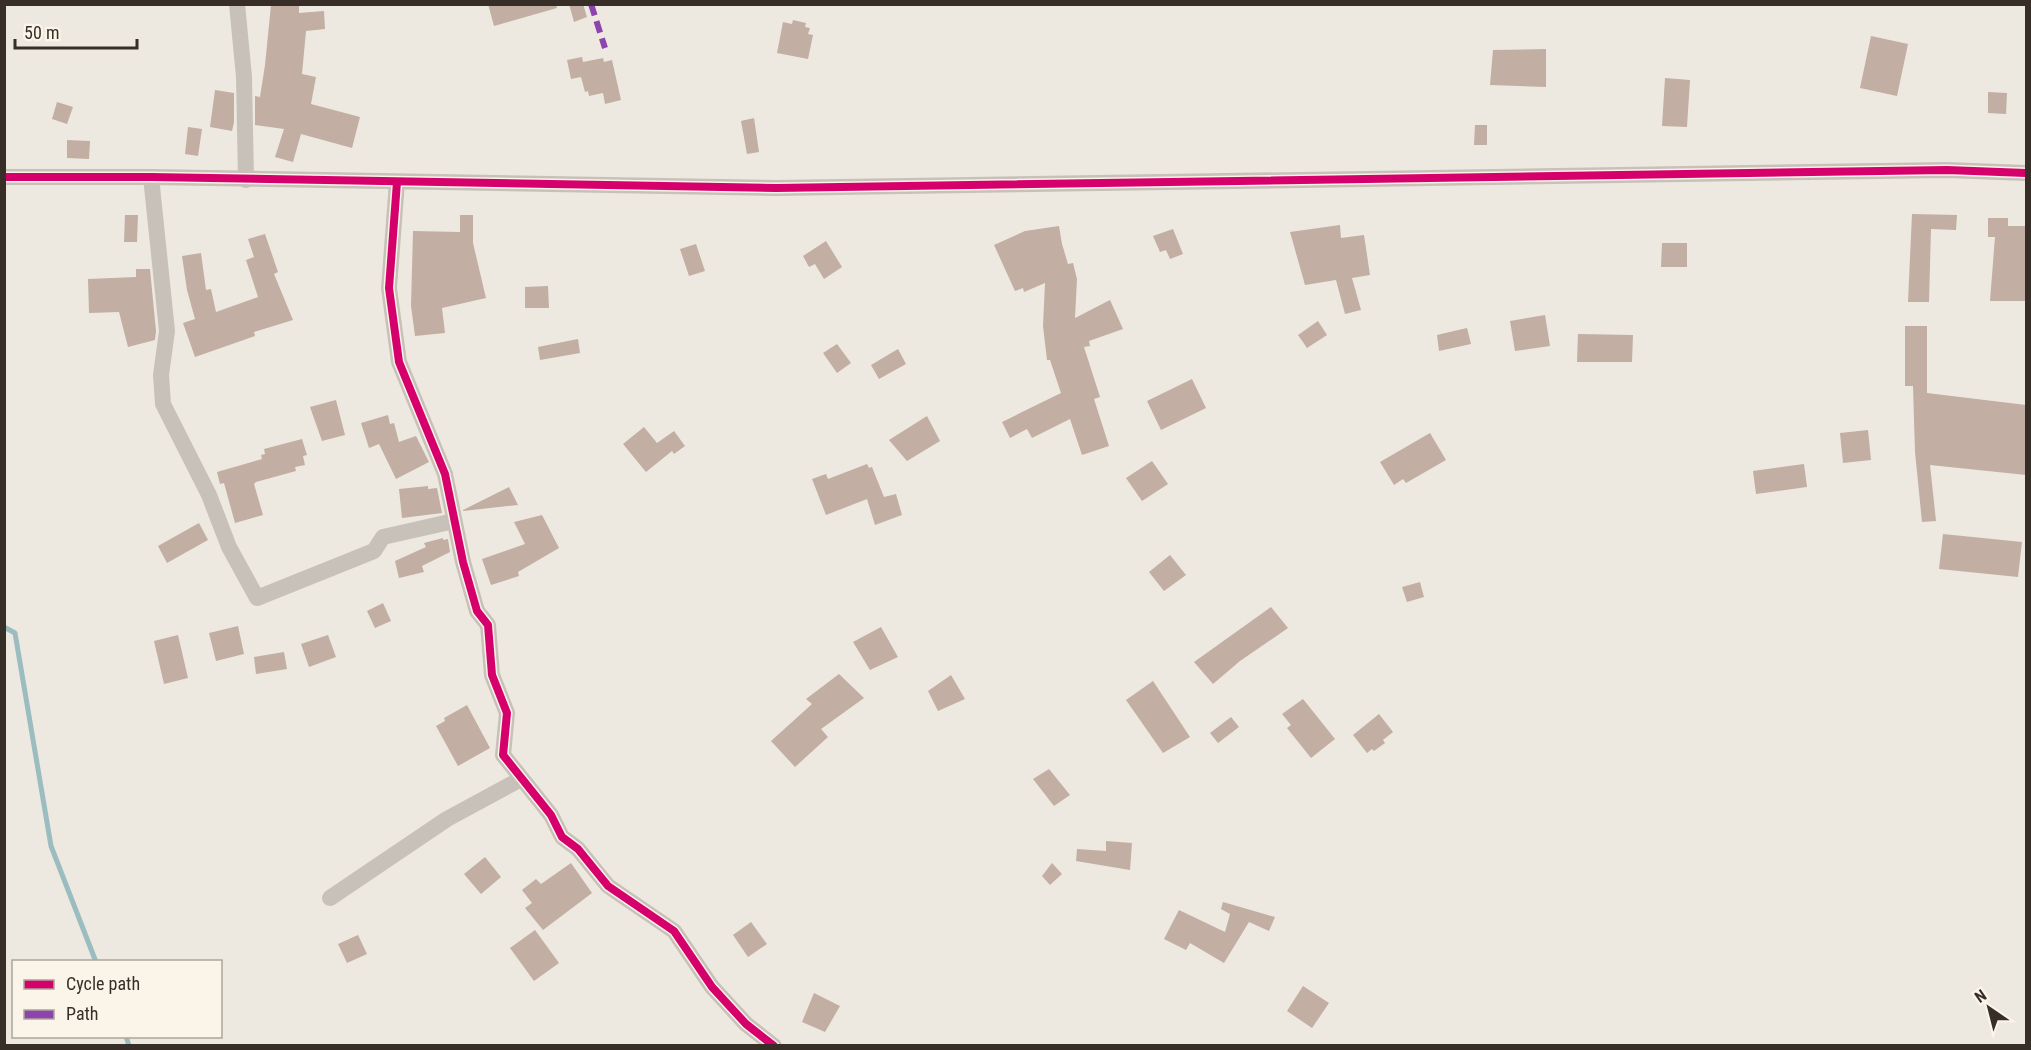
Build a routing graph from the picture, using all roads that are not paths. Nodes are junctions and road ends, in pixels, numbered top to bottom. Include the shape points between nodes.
1 (237, 4) edge
2 (2026, 173) edge
3 (4, 177) edge
4 (151, 177) junction
5 (246, 180) junction
6 (397, 182) junction
7 (454, 521) junction
8 (521, 779) junction
9 (330, 898) dead end
10 (774, 1046) edge

1 - 5 street via 244,77
2 - 6 street via 1947,170 776,188
3 - 4 street
4 - 5 street
4 - 7 street via 167,330 161,375 163,404 257,598 374,551 384,537
5 - 6 street
6 - 7 street via 389,288 399,362 445,474
7 - 8 street via 477,611 488,625 492,675 507,713 503,755
8 - 9 street via 447,819
8 - 10 street via 551,815 562,837 578,849 608,886 674,931 712,987 746,1024

